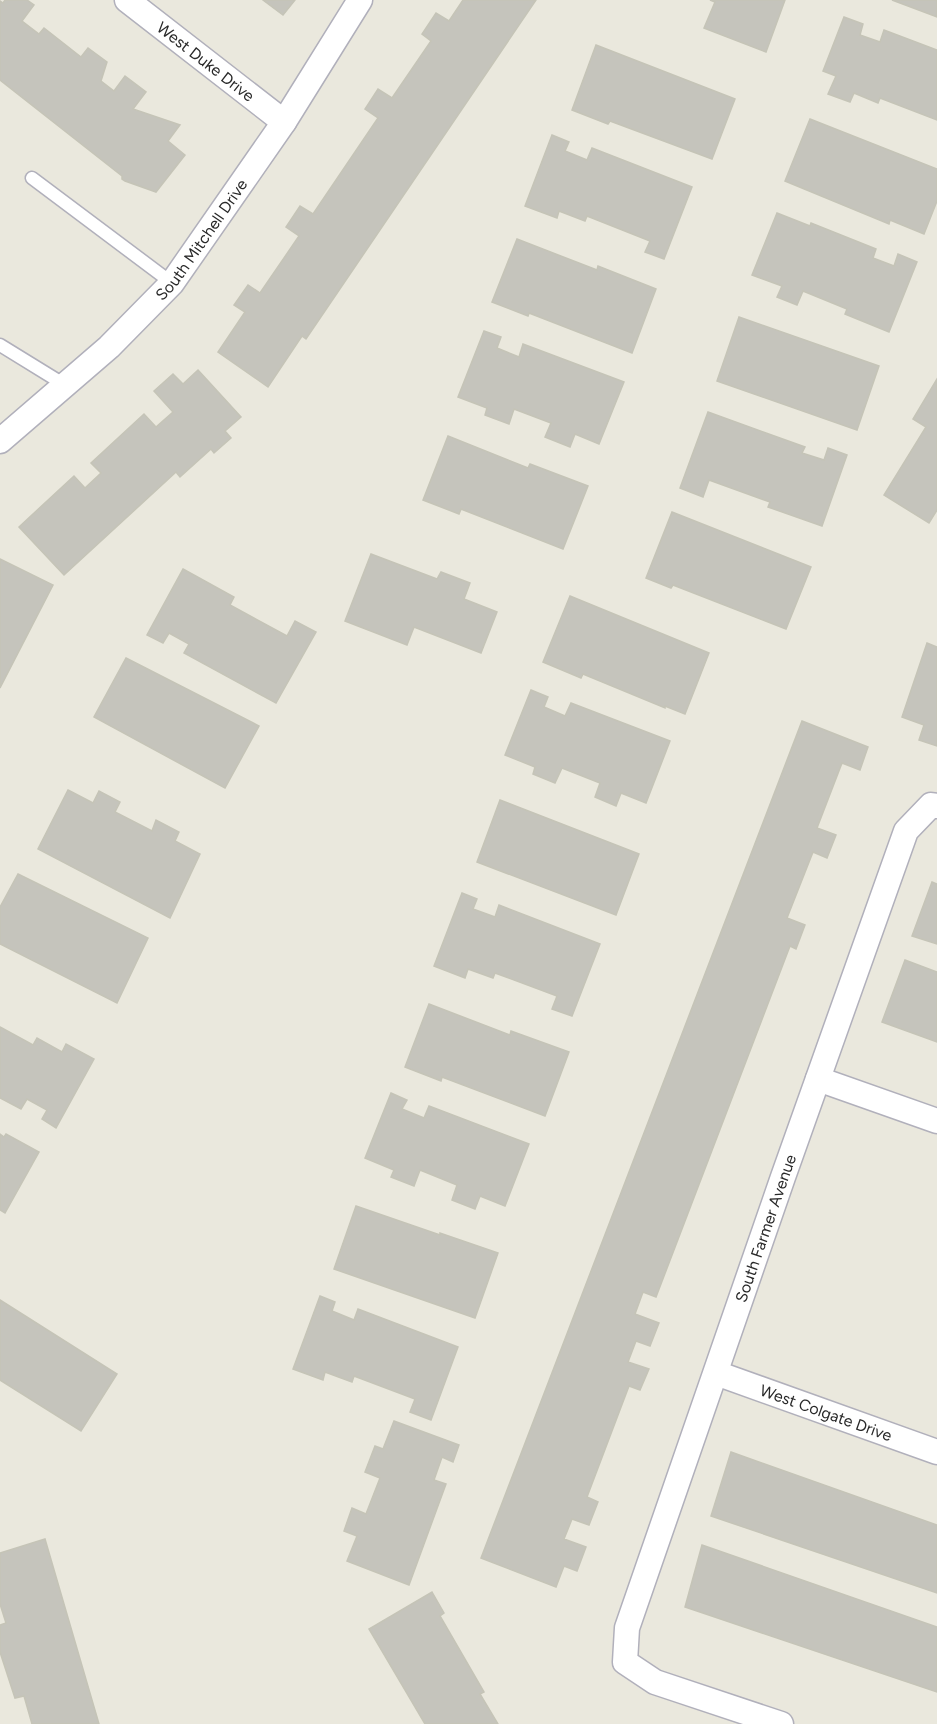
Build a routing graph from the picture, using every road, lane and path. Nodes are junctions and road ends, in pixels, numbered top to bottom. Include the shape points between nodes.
1 (127, 0) edge
2 (360, 0) edge
3 (284, 122) junction
4 (32, 178) dead end
5 (172, 283) junction
6 (0, 345) edge
7 (65, 385) junction
8 (0, 441) edge
9 (934, 806) edge
10 (818, 1079) junction
11 (937, 1121) edge
12 (716, 1373) junction
13 (937, 1452) edge
14 (781, 1724) edge

1 - 3 street, West Duke Drive
2 - 3 street, South Mitchell Drive
3 - 5 street, South Mitchell Drive
4 - 5 lane
5 - 7 street, South Mitchell Drive
6 - 7 lane
7 - 8 street, South Mitchell Drive
9 - 10 street, South Farmer Avenue via 906,831
10 - 11 street
10 - 12 street, South Farmer Avenue
12 - 13 street, West Colgate Drive
12 - 14 street, South Farmer Avenue via 627,1628 625,1662 655,1682

